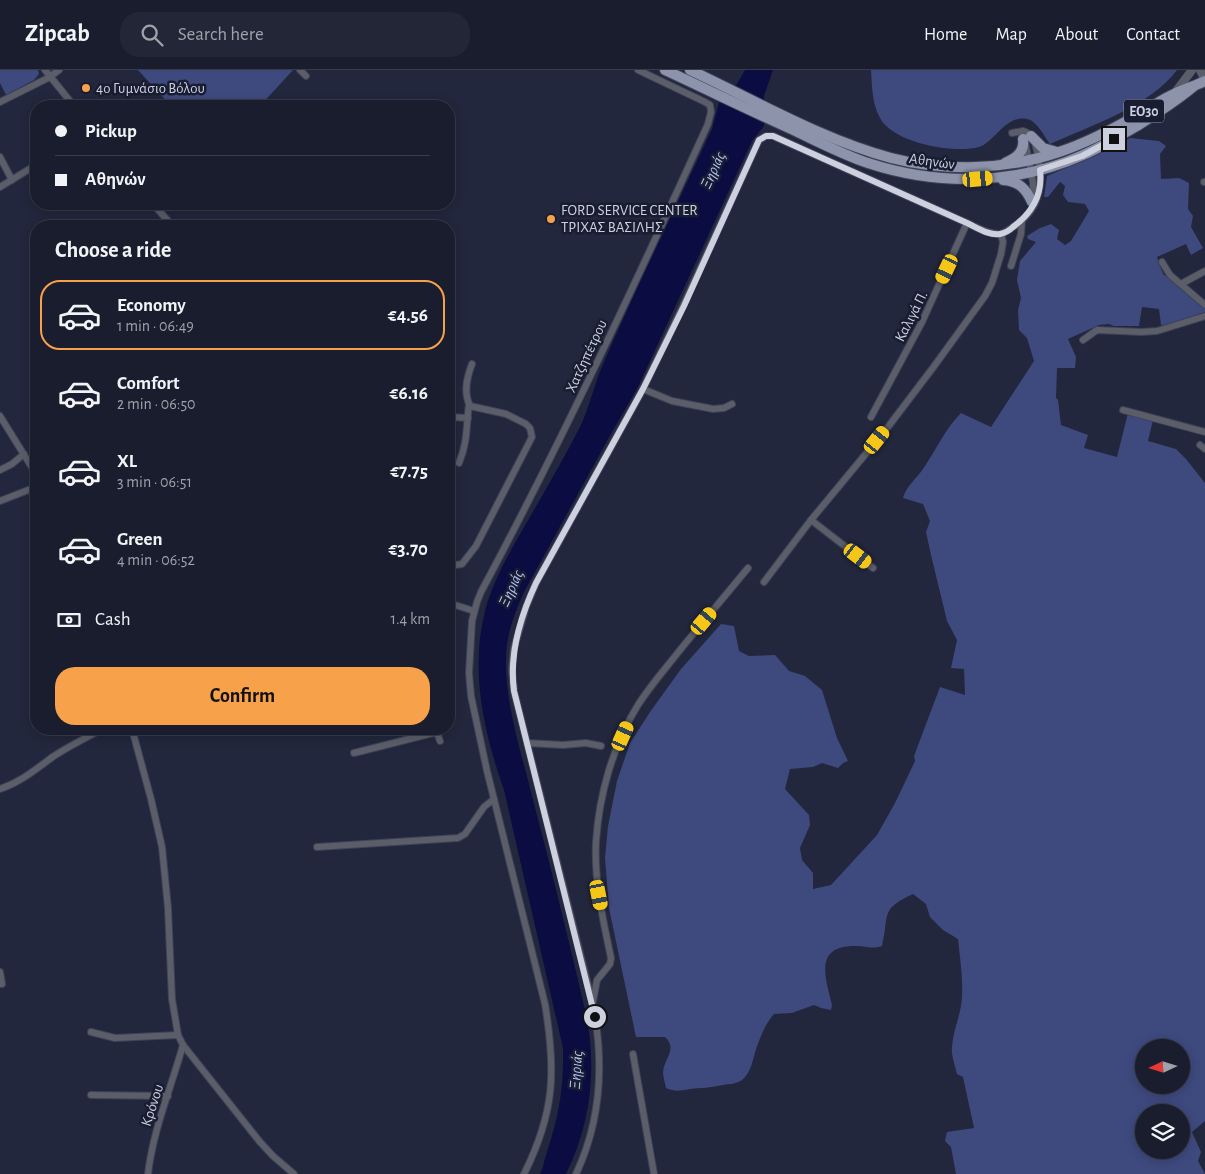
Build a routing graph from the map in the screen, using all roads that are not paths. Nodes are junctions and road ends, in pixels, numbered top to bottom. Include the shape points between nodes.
1 (45, 70) edge
2 (59, 70) edge
3 (300, 70) edge
4 (638, 70) edge
5 (665, 70) edge
6 (690, 70) edge
7 (1192, 70) edge
8 (1200, 70) edge
9 (50, 76) junction
10 (306, 76) dead end
11 (1205, 81) edge
12 (720, 90) junction
13 (1176, 97) junction
14 (69, 100) edge
15 (0, 102) edge
16 (769, 114) junction
17 (1027, 138) junction
18 (1061, 152) junction
19 (0, 157) edge
20 (1034, 159) junction
21 (996, 166) junction
22 (30, 169) edge
23 (1036, 172) junction
24 (992, 178) junction
25 (12, 180) junction
26 (0, 187) edge
27 (1032, 206) junction
28 (1022, 220) junction
29 (967, 223) junction
30 (1001, 234) junction
31 (1162, 262) dead end
32 (1011, 266) dead end
33 (1205, 272) edge
34 (1181, 284) junction
35 (1205, 305) edge
36 (1205, 316) edge
37 (1083, 340) dead end
38 (472, 364) dead end
39 (643, 389) junction
40 (469, 404) junction
41 (732, 404) dead end
42 (1124, 410) dead end
43 (0, 416) edge
44 (455, 417) edge
45 (871, 417) dead end
46 (468, 418) junction
47 (3, 429) edge
48 (1205, 432) edge
49 (24, 454) junction
50 (459, 463) dead end
51 (30, 464) edge
52 (0, 470) edge
53 (30, 490) edge
54 (0, 501) edge
55 (811, 520) junction
56 (455, 565) edge
57 (748, 568) dead end
58 (873, 568) dead end
59 (764, 582) dead end
60 (455, 605) edge
61 (474, 611) junction
62 (92, 735) edge
63 (134, 735) edge
64 (422, 735) edge
65 (438, 735) edge
66 (440, 741) dead end
67 (527, 743) junction
68 (601, 746) dead end
69 (354, 753) dead end
70 (0, 789) edge
71 (494, 799) junction
72 (316, 847) dead end
73 (0, 972) edge
74 (2, 984) dead end
75 (592, 1005) junction
76 (91, 1032) dead end
77 (178, 1036) junction
78 (183, 1045) junction
79 (633, 1054) dead end
80 (91, 1095) dead end
81 (168, 1096) junction
82 (286, 1171) edge
83 (148, 1174) edge
84 (294, 1174) edge
85 (524, 1174) edge
86 (576, 1174) edge
87 (654, 1174) edge

1 - 9 street
2 - 9 street
3 - 10 street
4 - 61 street, Χατζηπέτρου via 705,102 711,108 708,124 574,411
5 - 12 main road, Αθηνών / ΕΟ30
6 - 12 main road, Αθηνών / ΕΟ30
7 - 13 street
8 - 11 street
9 - 14 street
9 - 15 street
11 - 13 main road, Αθηνών / ΕΟ30
12 - 16 main road, Αθηνών / ΕΟ30
13 - 18 main road, Αθηνών / ΕΟ30
13 - 23 main road, Αθηνών / ΕΟ30 via 1097,149
16 - 21 main road, Αθηνών / ΕΟ30 via 894,158 933,165
16 - 24 main road, Αθηνών / ΕΟ30 via 854,158 889,169 942,179
17 - 18 main road via 1043,148
17 - 20 street via 1027,146
17 - 21 main road via 1024,147 1012,160
18 - 20 main road, Αθηνών / ΕΟ30
19 - 25 street
20 - 21 main road, Αθηνών / ΕΟ30
20 - 23 street
22 - 25 street
23 - 24 main road, Αθηνών / ΕΟ30
23 - 27 street
24 - 27 main road via 1022,186
25 - 26 street
27 - 28 street
28 - 30 street
28 - 32 street
29 - 30 street
29 - 39 street via 770,136 762,137
29 - 45 street, Καλιγά Π. via 922,322
30 - 55 street via 1004,242 1002,254 985,296 906,404
31 - 34 street
33 - 34 street
34 - 35 street
36 - 37 street via 1157,331 1097,330
38 - 40 street via 466,380
39 - 41 street via 672,401 713,409
39 - 67 street via 545,566 526,608 514,648 512,669
40 - 46 street
40 - 56 street via 513,417 530,428 532,437 476,546 466,561
42 - 48 street
43 - 47 street
44 - 46 street
46 - 50 street via 467,438
47 - 49 street
49 - 51 street
49 - 52 street
53 - 54 street
55 - 58 street
55 - 59 street
57 - 75 street via 656,680 638,706 617,749 600,808 596,843 599,895 611,958 597,980
60 - 61 street
61 - 71 street, Χατζηπέτρου via 469,685
62 - 70 street
63 - 77 street via 163,855 172,999
64 - 69 street
65 - 66 street
67 - 68 street
67 - 75 street
71 - 72 street via 484,807 466,834 458,838
71 - 85 street, Χατζηπέτρου via 545,1004 552,1054 546,1120
73 - 74 street
75 - 86 street via 600,1059 598,1088 590,1137
76 - 77 street via 115,1038
77 - 78 street
78 - 81 street, Κρόνου
78 - 82 street
79 - 87 street
80 - 81 street
81 - 83 street, Κρόνου via 156,1130
82 - 84 street

